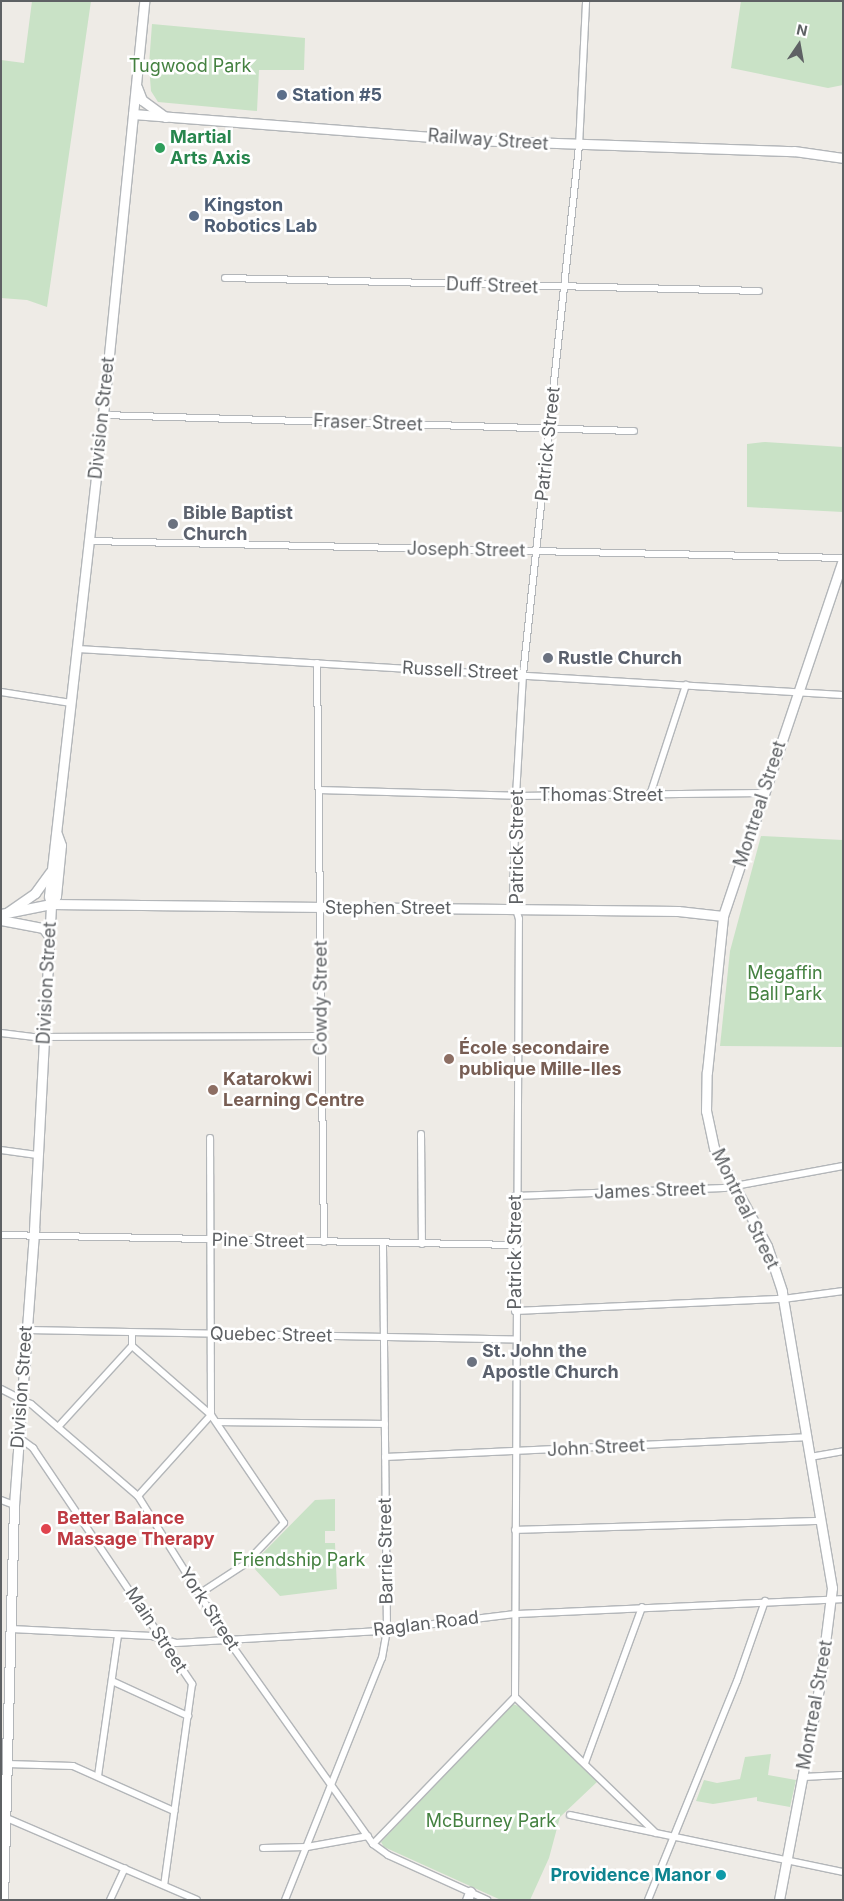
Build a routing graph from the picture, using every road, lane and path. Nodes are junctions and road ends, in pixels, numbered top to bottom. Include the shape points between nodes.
1 (144, 1) edge
2 (586, 1) edge
3 (136, 84) junction
4 (133, 114) junction
5 (165, 117) junction
6 (579, 146) junction
7 (843, 158) edge
8 (224, 278) dead end
9 (564, 288) junction
10 (759, 291) dead end
11 (103, 414) junction
12 (549, 428) junction
13 (634, 431) dead end
14 (89, 541) junction
15 (536, 551) junction
16 (843, 559) edge
17 (78, 648) junction
18 (317, 663) junction
19 (523, 675) junction
20 (686, 685) junction
21 (1, 692) edge
22 (798, 692) junction
23 (843, 695) edge
24 (71, 703) junction
25 (319, 790) junction
26 (763, 793) junction
27 (650, 795) junction
28 (516, 796) junction
29 (57, 834) junction
30 (51, 871) junction
31 (51, 904) junction
32 (320, 908) junction
33 (516, 909) junction
34 (3, 916) edge
35 (724, 916) junction
36 (50, 937) junction
37 (1, 1033) edge
38 (321, 1036) junction
39 (44, 1038) junction
40 (421, 1134) dead end
41 (210, 1138) dead end
42 (1, 1150) edge
43 (38, 1155) junction
44 (843, 1166) edge
45 (734, 1186) junction
46 (515, 1196) junction
47 (1, 1235) edge
48 (34, 1237) junction
49 (210, 1240) junction
50 (324, 1242) junction
51 (383, 1243) junction
52 (422, 1244) junction
53 (515, 1245) junction
54 (843, 1291) edge
55 (783, 1299) junction
56 (516, 1311) junction
57 (27, 1330) junction
58 (132, 1333) junction
59 (211, 1334) junction
60 (384, 1337) junction
61 (516, 1339) junction
62 (132, 1346) junction
63 (1, 1389) edge
64 (21, 1400) junction
65 (211, 1414) junction
66 (217, 1422) junction
67 (385, 1424) junction
68 (58, 1427) junction
69 (18, 1437) junction
70 (806, 1437) junction
71 (843, 1451) edge
72 (515, 1452) junction
73 (385, 1457) junction
74 (810, 1457) junction
75 (138, 1496) junction
76 (1, 1500) edge
77 (14, 1505) junction
78 (821, 1521) junction
79 (515, 1530) junction
80 (199, 1594) junction
81 (832, 1598) junction
82 (843, 1599) edge
83 (765, 1601) junction
84 (642, 1606) junction
85 (515, 1614) junction
86 (387, 1629) junction
87 (11, 1630) junction
88 (118, 1635) junction
89 (163, 1640) junction
90 (228, 1640) junction
91 (112, 1681) junction
92 (5, 1692) edge
93 (515, 1696) junction
94 (188, 1716) junction
95 (585, 1763) junction
96 (7, 1764) junction
97 (843, 1775) edge
98 (98, 1776) junction
99 (802, 1777) junction
100 (332, 1787) junction
101 (174, 1811) junction
102 (570, 1815) dead end
103 (3, 1816) edge
104 (656, 1833) junction
105 (368, 1836) junction
106 (675, 1837) junction
107 (373, 1844) junction
108 (307, 1847) junction
109 (262, 1848) dead end
110 (786, 1861) junction
111 (125, 1868) junction
112 (843, 1872) edge
113 (164, 1885) junction
114 (468, 1896) edge
115 (3, 1900) edge
116 (110, 1900) edge
117 (197, 1900) edge
118 (285, 1900) edge
119 (487, 1900) edge
120 (648, 1900) edge
121 (779, 1900) edge

1 - 3 main road, Division Street
2 - 6 street, Patrick Street
3 - 4 main road, Division Street
3 - 5 main road via 142,100
4 - 5 main road, Railway Street
4 - 11 main road, Division Street
5 - 6 main road, Railway Street
6 - 7 main road, Railway Street via 794,151
6 - 9 street, Patrick Street
8 - 9 street, Duff Street
9 - 10 street, Duff Street
9 - 12 street, Patrick Street
11 - 12 street, Fraser Street
11 - 14 main road, Division Street
12 - 13 street, Fraser Street
12 - 15 street, Patrick Street
14 - 15 street, Joseph Street
14 - 17 main road, Division Street
15 - 16 street, Joseph Street
15 - 19 street, Patrick Street
16 - 22 main road, Montreal Street
17 - 18 street, Russell Street
17 - 24 main road, Division Street
18 - 19 street, Russell Street
18 - 25 street, Cowdy Street
19 - 20 street, Russell Street
19 - 28 street, Patrick Street
20 - 22 street, Russell Street
20 - 27 street
21 - 24 street
22 - 23 street, Russell Street
22 - 26 main road, Montreal Street
24 - 29 main road, Division Street
25 - 28 street, Thomas Street
25 - 32 street, Cowdy Street
26 - 27 street, Thomas Street
26 - 35 main road, Montreal Street
27 - 28 street, Thomas Street
28 - 33 street, Patrick Street via 513,899
29 - 30 main road, Division Street
29 - 31 main road, Division Street via 61,845 56,896
30 - 31 main road, Division Street
30 - 34 main road via 35,893
31 - 32 main road, Stephen Street
31 - 34 main road, Stephen Street
31 - 36 main road, Division Street
32 - 33 main road, Stephen Street
32 - 38 street, Cowdy Street
33 - 35 main road, Stephen Street via 678,911
33 - 46 street, Patrick Street via 519,919
34 - 36 main road via 43,928
35 - 45 main road, Montreal Street via 711,1012 706,1111 714,1148
36 - 39 main road, Division Street
37 - 39 street
38 - 39 street
38 - 50 street, Cowdy Street
39 - 43 main road, Division Street
40 - 52 street
41 - 49 street
42 - 43 street
43 - 48 main road, Division Street
44 - 45 street, James Street
45 - 46 street, James Street
45 - 55 main road, Montreal Street via 767,1246
46 - 53 street, Patrick Street
47 - 48 street, Pine Street
48 - 49 street, Pine Street
48 - 57 main road, Division Street
49 - 50 street, Pine Street
49 - 59 street
50 - 51 street, Pine Street
51 - 52 street, Pine Street
51 - 60 street, Barrie Street
52 - 53 street, Pine Street
53 - 56 street, Patrick Street
54 - 55 street
55 - 56 street
55 - 70 main road, Montreal Street
56 - 61 street, Patrick Street
57 - 58 street, Quebec Street
57 - 64 main road, Division Street
58 - 59 street, Quebec Street
58 - 62 street
59 - 60 street, Quebec Street
59 - 65 street
60 - 61 street, Quebec Street
60 - 67 street, Barrie Street
61 - 72 street, Patrick Street
62 - 65 street
62 - 68 street
63 - 64 street, York Street
64 - 68 street, York Street
64 - 69 main road, Division Street
65 - 66 street
65 - 75 street
66 - 67 street
66 - 80 street via 284,1523 246,1564
67 - 73 street, Barrie Street
68 - 75 street, York Street
69 - 77 main road, Division Street
69 - 89 street, Main Street via 33,1448
70 - 72 street, John Street
70 - 74 main road, Montreal Street
71 - 74 street
72 - 73 street, John Street
72 - 79 street, Patrick Street
73 - 86 street, Barrie Street
74 - 78 main road, Montreal Street
75 - 80 street, York Street
76 - 77 street
77 - 87 main road, Division Street
78 - 79 street
78 - 81 main road, Montreal Street
79 - 85 street, Patrick Street
80 - 90 street, York Street
81 - 82 street, Raglan Road
81 - 83 street, Raglan Road
81 - 99 main road, Montreal Street
83 - 84 street, Raglan Road
83 - 106 street
84 - 85 street, Raglan Road
84 - 95 street
85 - 86 street, Raglan Road
85 - 93 street, Patrick Street
86 - 90 street, Raglan Road
86 - 100 street, Barrie Street via 382,1658
87 - 88 street, Raglan Road
87 - 92 main road, Division Street
88 - 89 street, Raglan Road
88 - 91 street
89 - 90 street, Raglan Road via 176,1643
89 - 94 street, Main Street via 192,1684
90 - 100 street, York Street
91 - 94 street
91 - 98 street
92 - 96 main road, Division Street
93 - 95 street
93 - 107 street
94 - 101 street, Main Street
95 - 104 street
96 - 98 street via 73,1766
96 - 103 main road, Division Street
97 - 99 street
98 - 101 street
99 - 110 main road, Montreal Street
100 - 105 street, York Street
100 - 108 street, Barrie Street
101 - 113 street, Main Street
102 - 104 street
103 - 111 street
103 - 115 main road, Division Street
104 - 106 street
105 - 107 street, York Street
105 - 108 street
106 - 110 street
106 - 120 street
107 - 114 street
108 - 109 street
108 - 118 street, Barrie Street
110 - 112 street
110 - 121 main road, Montreal Street
111 - 113 street
111 - 116 street
113 - 117 street
114 - 119 street

